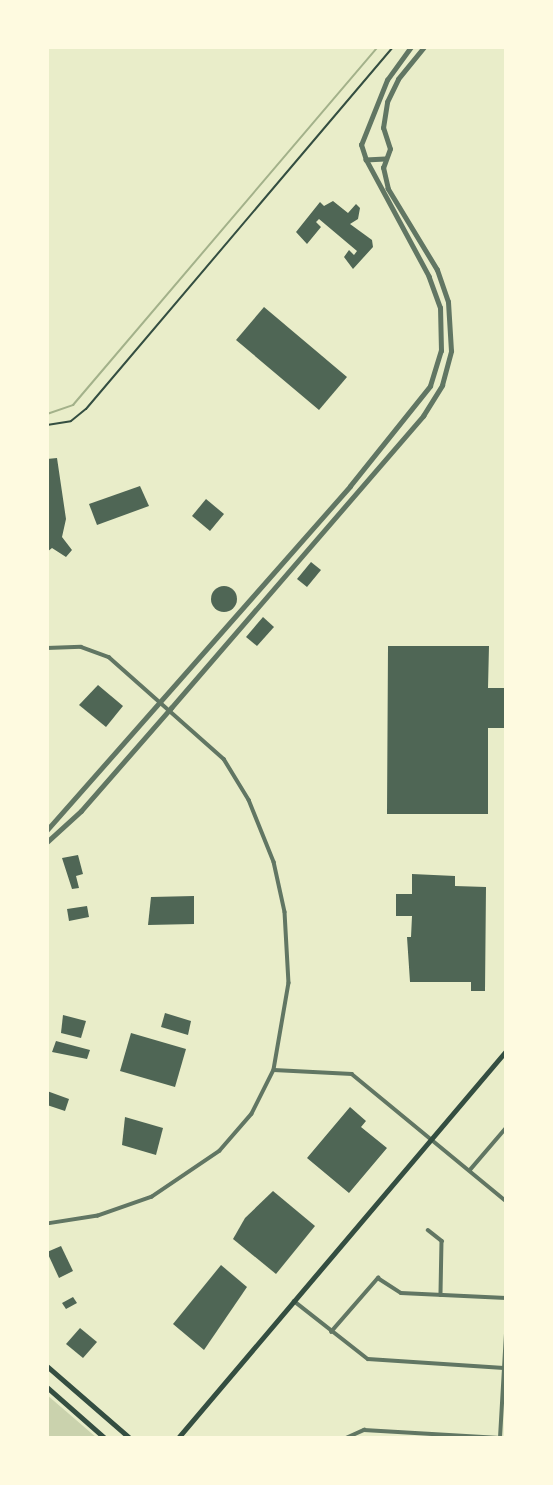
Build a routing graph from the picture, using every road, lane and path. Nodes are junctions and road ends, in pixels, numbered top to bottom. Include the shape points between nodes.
1 (393, 47) edge
2 (411, 47) edge
3 (424, 47) edge
4 (368, 135) junction
5 (384, 136) junction
6 (385, 159) junction
7 (366, 160) junction
8 (47, 425) edge
9 (47, 648) edge
10 (163, 701) junction
11 (171, 708) junction
12 (47, 830) edge
13 (47, 842) edge
14 (506, 1051) edge
15 (274, 1070) junction
16 (506, 1128) edge
17 (432, 1138) junction
18 (470, 1170) junction
19 (506, 1201) edge
20 (47, 1224) edge
21 (428, 1230) dead end
22 (441, 1295) junction
23 (506, 1298) edge
24 (294, 1301) junction
25 (331, 1332) junction
26 (506, 1332) edge
27 (47, 1366) edge
28 (504, 1368) junction
29 (47, 1387) edge
30 (106, 1438) edge
31 (130, 1438) edge
32 (178, 1438) edge
33 (346, 1438) edge
34 (500, 1438) edge

1 - 8 path via 86,410 71,421
2 - 4 street via 381,91
3 - 5 street via 392,91
4 - 5 street
4 - 7 street via 361,148
5 - 6 street via 390,149
6 - 7 street
6 - 11 street via 386,184 437,270 449,302 451,351 442,385 423,416
7 - 10 street via 433,285 442,324 437,369 416,407
9 - 10 street via 82,647 109,657
10 - 11 street
10 - 12 street
11 - 13 street via 81,811
11 - 15 street via 224,759 249,800 274,862 285,912 289,983
14 - 17 main road
15 - 17 street via 349,1072
15 - 20 street via 242,1127 195,1173 132,1206
16 - 18 street
17 - 18 street
17 - 24 main road
18 - 19 street
21 - 22 street via 442,1241
22 - 23 street
22 - 25 street via 401,1293 378,1278
24 - 25 street
24 - 32 main road
25 - 28 street via 358,1354 377,1362
26 - 28 street
27 - 31 main road
28 - 34 street
29 - 30 main road
33 - 34 street via 364,1430

